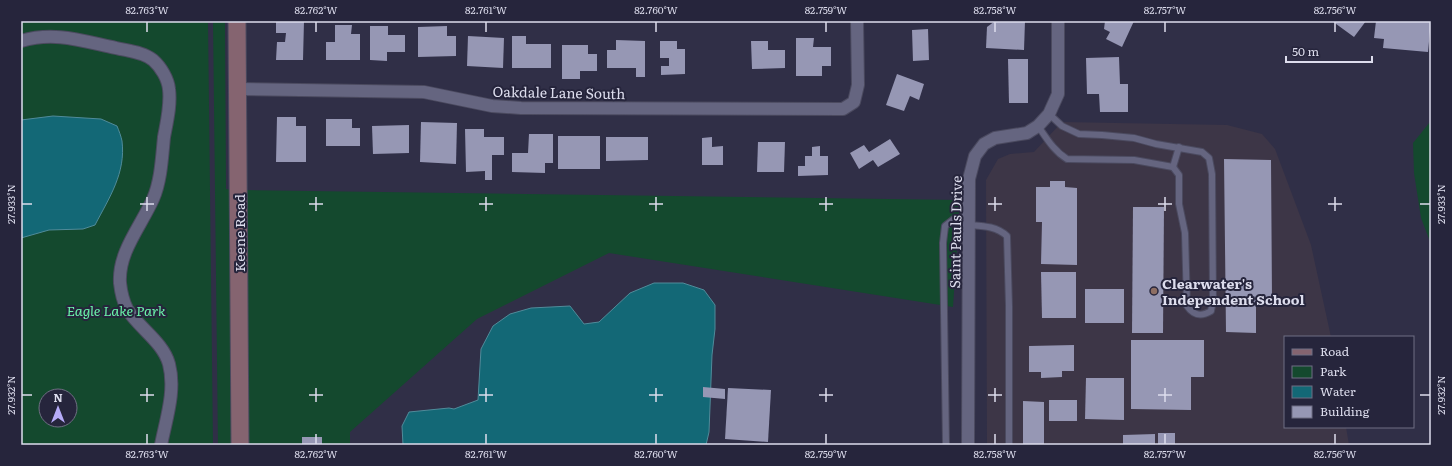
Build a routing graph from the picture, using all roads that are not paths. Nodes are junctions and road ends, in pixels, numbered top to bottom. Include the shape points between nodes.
1 (237, 21) edge
2 (857, 21) edge
3 (1058, 21) edge
4 (21, 41) edge
5 (238, 89) junction
6 (1049, 114) junction
7 (1038, 126) junction
8 (1179, 147) junction
9 (1173, 167) junction
10 (969, 221) junction
11 (161, 445) edge
12 (240, 445) edge
13 (946, 445) edge
14 (968, 445) edge
15 (1009, 445) edge

1 - 5 main road, Keene Road
2 - 5 street, Oakdale Lane South via 858,85 854,102 843,109 521,108 492,106 424,92
3 - 6 street, Saint Pauls Drive via 1058,94
4 - 11 street via 34,37 62,37 140,54 153,60 169,87 159,180 154,198 122,262 120,282 127,309 163,351 169,363 171,398
5 - 12 main road, Keene Road
6 - 7 street, Saint Pauls Drive
6 - 8 lane via 1062,126 1079,134 1134,138
7 - 9 lane via 1049,143 1067,159 1134,160
7 - 10 street, Saint Pauls Drive via 1027,133 995,138 984,144 975,156 969,178
8 - 9 lane
8 - 9 lane via 1202,152 1209,158 1212,174 1214,300 1211,311 1204,315 1196,315 1187,306 1185,233 1179,204 1179,175
10 - 13 lane via 954,219 945,226 943,243
10 - 14 street, Saint Pauls Drive
10 - 15 lane via 1001,231 1007,236

